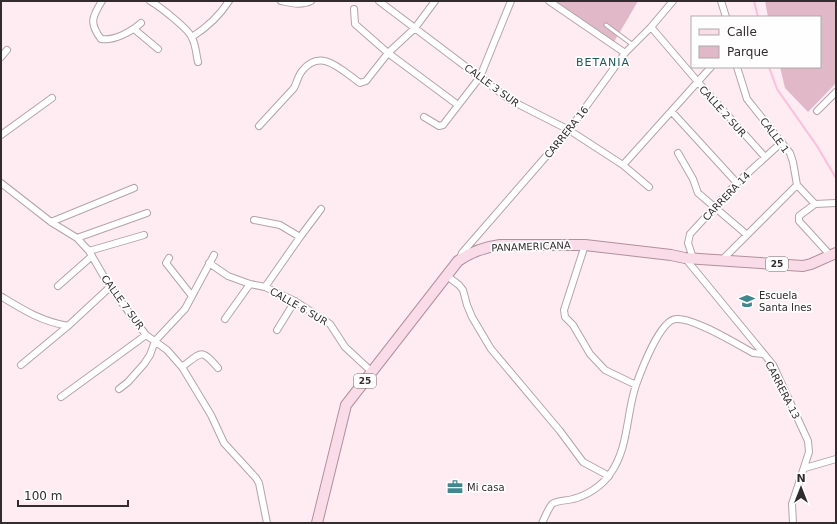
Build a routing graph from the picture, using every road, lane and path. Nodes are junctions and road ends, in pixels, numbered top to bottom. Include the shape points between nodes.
1 (102, 1) edge
2 (150, 1) edge
3 (229, 1) edge
4 (281, 1) edge
5 (311, 1) edge
6 (379, 1) edge
7 (435, 1) edge
8 (510, 1) edge
9 (548, 1) edge
10 (673, 1) edge
11 (721, 1) edge
12 (158, 3) edge
13 (354, 9) dead end
14 (726, 16) edge
15 (141, 23) dead end
16 (606, 24) dead end
17 (651, 27) junction
18 (415, 28) junction
19 (134, 29) junction
20 (192, 37) junction
21 (633, 45) junction
22 (158, 49) dead end
23 (7, 50) dead end
24 (388, 53) junction
25 (625, 53) junction
26 (1, 57) edge
27 (198, 62) dead end
28 (710, 68) edge
29 (737, 68) edge
30 (480, 77) junction
31 (698, 82) junction
32 (836, 92) edge
33 (52, 98) dead end
34 (458, 105) junction
35 (817, 111) dead end
36 (672, 112) junction
37 (424, 117) dead end
38 (259, 126) dead end
39 (569, 130) junction
40 (1, 135) edge
41 (782, 142) junction
42 (678, 153) dead end
43 (765, 157) junction
44 (623, 165) junction
45 (1, 183) edge
46 (737, 184) junction
47 (797, 185) junction
48 (134, 188) dead end
49 (649, 188) dead end
50 (836, 203) edge
51 (815, 204) junction
52 (714, 207) junction
53 (321, 209) dead end
54 (147, 213) dead end
55 (254, 220) dead end
56 (51, 222) junction
57 (746, 234) junction
58 (144, 235) dead end
59 (300, 237) junction
60 (77, 238) junction
61 (584, 245) junction
62 (90, 254) junction
63 (214, 255) dead end
64 (834, 255) edge
65 (689, 258) junction
66 (722, 260) junction
67 (168, 261) dead end
68 (458, 261) junction
69 (209, 263) junction
70 (447, 276) junction
71 (250, 284) junction
72 (58, 286) dead end
73 (110, 287) junction
74 (265, 287) junction
75 (192, 296) junction
76 (2, 297) dead end
77 (294, 301) junction
78 (225, 319) dead end
79 (68, 326) junction
80 (277, 330) dead end
81 (146, 335) junction
82 (155, 341) junction
83 (763, 354) junction
84 (21, 365) dead end
85 (182, 367) junction
86 (218, 368) dead end
87 (372, 372) junction
88 (636, 385) junction
89 (119, 389) dead end
90 (61, 397) dead end
91 (836, 460) edge
92 (805, 468) junction
93 (609, 476) junction
94 (267, 523) edge
95 (317, 523) edge
96 (542, 523) edge
97 (793, 523) edge

1 - 19 street via 93,15 97,34 101,39 106,40
2 - 12 street
3 - 20 street via 224,9
4 - 5 street via 295,4
6 - 18 street, CALLE 3 SUR
7 - 18 street
8 - 30 street
9 - 25 street
10 - 17 street, CARRERA 16
11 - 14 street
12 - 20 street
13 - 24 street via 355,24
15 - 19 street
16 - 21 lane
17 - 21 street, CARRERA 16
17 - 31 street, CALLE 2 SUR
18 - 24 street
18 - 30 street, CALLE 3 SUR
19 - 22 street
20 - 27 street
21 - 25 street, CARRERA 16
23 - 26 street
24 - 34 street
24 - 38 street via 366,81 360,83 327,60 310,63 301,72 294,88
25 - 39 street, CARRERA 16
28 - 31 street
29 - 41 street, CALLE 1 via 747,99
30 - 34 street
30 - 39 street, CALLE 3 SUR via 510,100
31 - 36 street
31 - 43 street, CALLE 2 SUR
32 - 35 street
33 - 40 street
34 - 37 street via 443,125 439,126
36 - 44 street
36 - 46 street
39 - 44 street, CALLE 3 SUR
39 - 68 street, CARRERA 16 via 462,253
41 - 43 street, CARRERA 14
41 - 47 street, CALLE 1 via 790,153
42 - 52 street via 698,193
43 - 46 street, CARRERA 14
44 - 49 street, CALLE 3 SUR
45 - 56 street, CALLE 7 SUR
46 - 52 street, CARRERA 14
47 - 51 street
47 - 57 street
48 - 56 street
50 - 51 street
51 - 64 street via 799,216 799,221
52 - 57 street
52 - 65 street, CARRERA 14 via 688,238
53 - 59 street
54 - 60 street
55 - 59 street via 280,225
56 - 60 street, CALLE 7 SUR
57 - 66 street
58 - 62 street
59 - 74 street
60 - 62 street, CALLE 7 SUR
61 - 65 main road, PANAMERICANA / 25
61 - 68 main road, PANAMERICANA / 25 via 500,245 480,249
61 - 88 street via 564,314 590,354 605,370
62 - 72 street
62 - 73 street, CALLE 7 SUR
63 - 69 street
64 - 66 main road, PANAMERICANA / 25 via 803,266
65 - 66 main road, PANAMERICANA / 25
65 - 83 street, CARRERA 13
67 - 75 street
68 - 70 main road, PANAMERICANA / 25
69 - 71 street, CALLE 6 SUR via 228,276
69 - 75 street
70 - 87 main road, PANAMERICANA / 25
70 - 93 street via 463,290 472,317 491,350 583,462
71 - 74 street, CALLE 6 SUR
71 - 78 street
73 - 79 street
73 - 81 street, CALLE 7 SUR
74 - 77 street, CALLE 6 SUR
75 - 82 street via 185,309
76 - 79 street via 33,316
77 - 80 street
77 - 87 street, CALLE 6 SUR via 330,324 345,347
79 - 84 street
81 - 82 street, CALLE 7 SUR
81 - 90 street
82 - 85 street, CALLE 7 SUR
82 - 89 street via 144,364
83 - 88 street via 753,353 692,321 675,318 662,329
83 - 92 street, CARRERA 13 via 773,365 808,441 810,452
85 - 86 street via 202,354
85 - 94 street, CALLE 7 SUR via 211,415 224,443 256,478
87 - 95 main road, PANAMERICANA / 25 via 346,405
88 - 93 street via 618,460
91 - 92 street
92 - 97 street, CARRERA 13 via 792,504
93 - 96 street via 589,494 551,505

